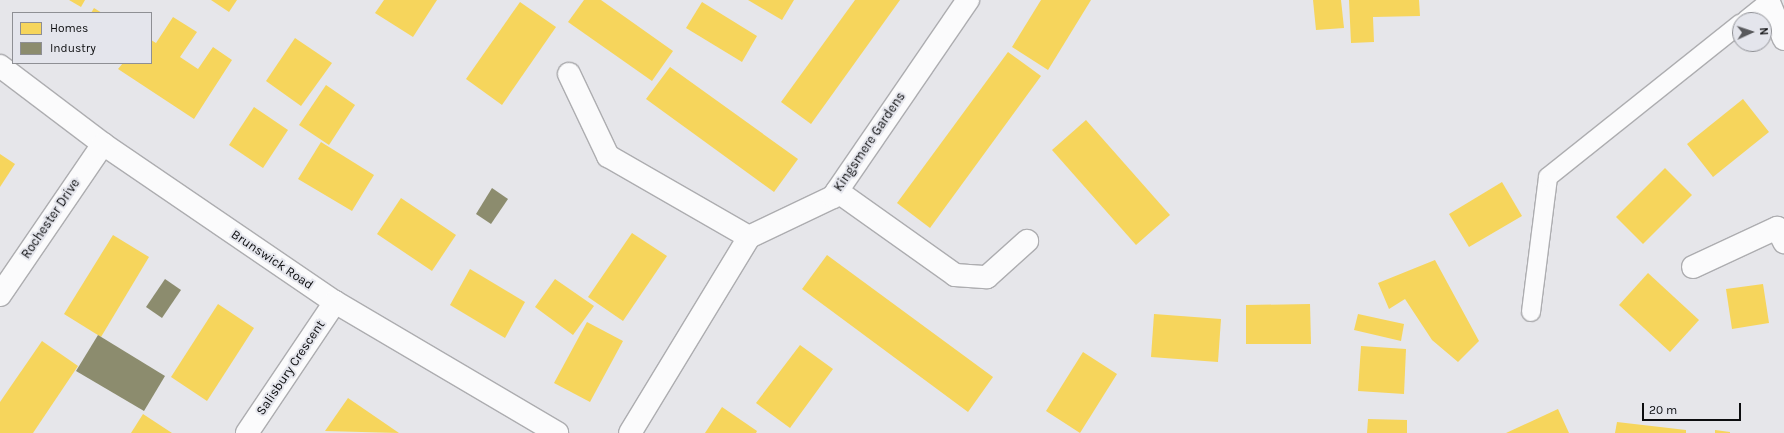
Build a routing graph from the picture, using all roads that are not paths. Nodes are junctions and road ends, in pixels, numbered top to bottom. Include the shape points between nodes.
1 (968, 0) edge
2 (1768, 1) edge
3 (1755, 12) edge
4 (1732, 30) edge
5 (1784, 39) edge
6 (0, 66) edge
7 (569, 74) dead end
8 (103, 144) junction
9 (837, 191) junction
10 (749, 237) junction
11 (1027, 241) dead end
12 (1784, 242) edge
13 (1693, 267) dead end
14 (0, 295) edge
15 (335, 302) junction
16 (1531, 312) dead end
17 (247, 433) edge
18 (557, 433) edge
19 (630, 433) edge

1 - 9 street, Kingsmere Gardens
2 - 3 lane
2 - 5 street
4 - 16 lane via 1548,176
6 - 8 street, Brunswick Road
7 - 10 street via 608,156
8 - 14 street, Rochester Drive
8 - 15 street, Brunswick Road
9 - 10 street, Kingsmere Gardens via 833,197
9 - 11 street via 955,275 987,277
10 - 19 street
12 - 13 street via 1777,228
15 - 17 street, Salisbury Crescent
15 - 18 street, Brunswick Road

